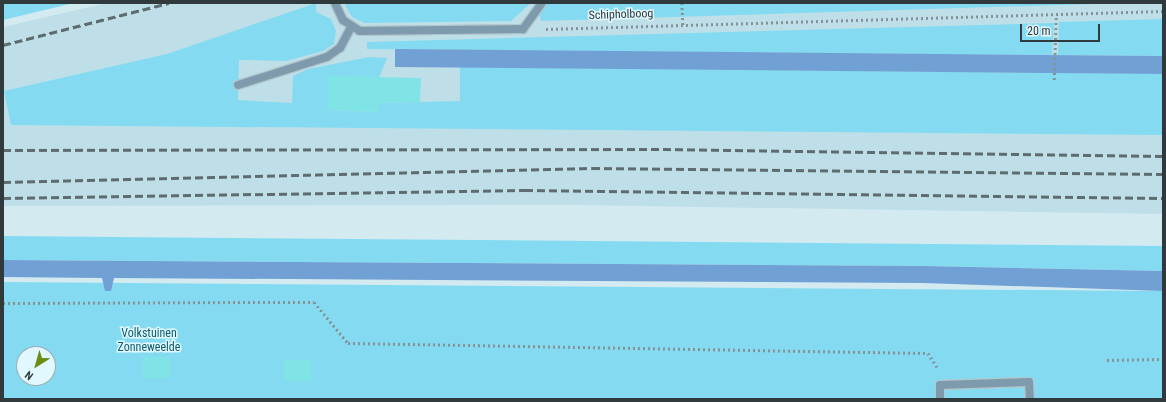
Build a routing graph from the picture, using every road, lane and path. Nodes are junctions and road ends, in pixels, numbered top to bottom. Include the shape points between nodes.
1 (335, 3) edge
2 (542, 3) edge
3 (682, 3) edge
4 (1163, 11) edge
5 (1056, 15) junction
6 (683, 25) junction
7 (351, 28) junction
8 (523, 29) junction
9 (1054, 80) dead end
10 (238, 85) dead end
11 (3, 303) edge
12 (1163, 359) edge
13 (1107, 360) dead end
14 (940, 385) junction
15 (940, 399) edge
16 (1030, 399) edge

1 - 7 street via 342,20
2 - 8 street
3 - 6 path
4 - 5 path, Schipholboog
5 - 6 path, Schipholboog
5 - 9 path
6 - 8 path, Schipholboog
7 - 8 street via 373,32
7 - 10 street via 340,48 327,57
11 - 14 path via 314,302 348,343 928,353 939,369
12 - 13 path
14 - 15 street
14 - 16 street via 1029,382

